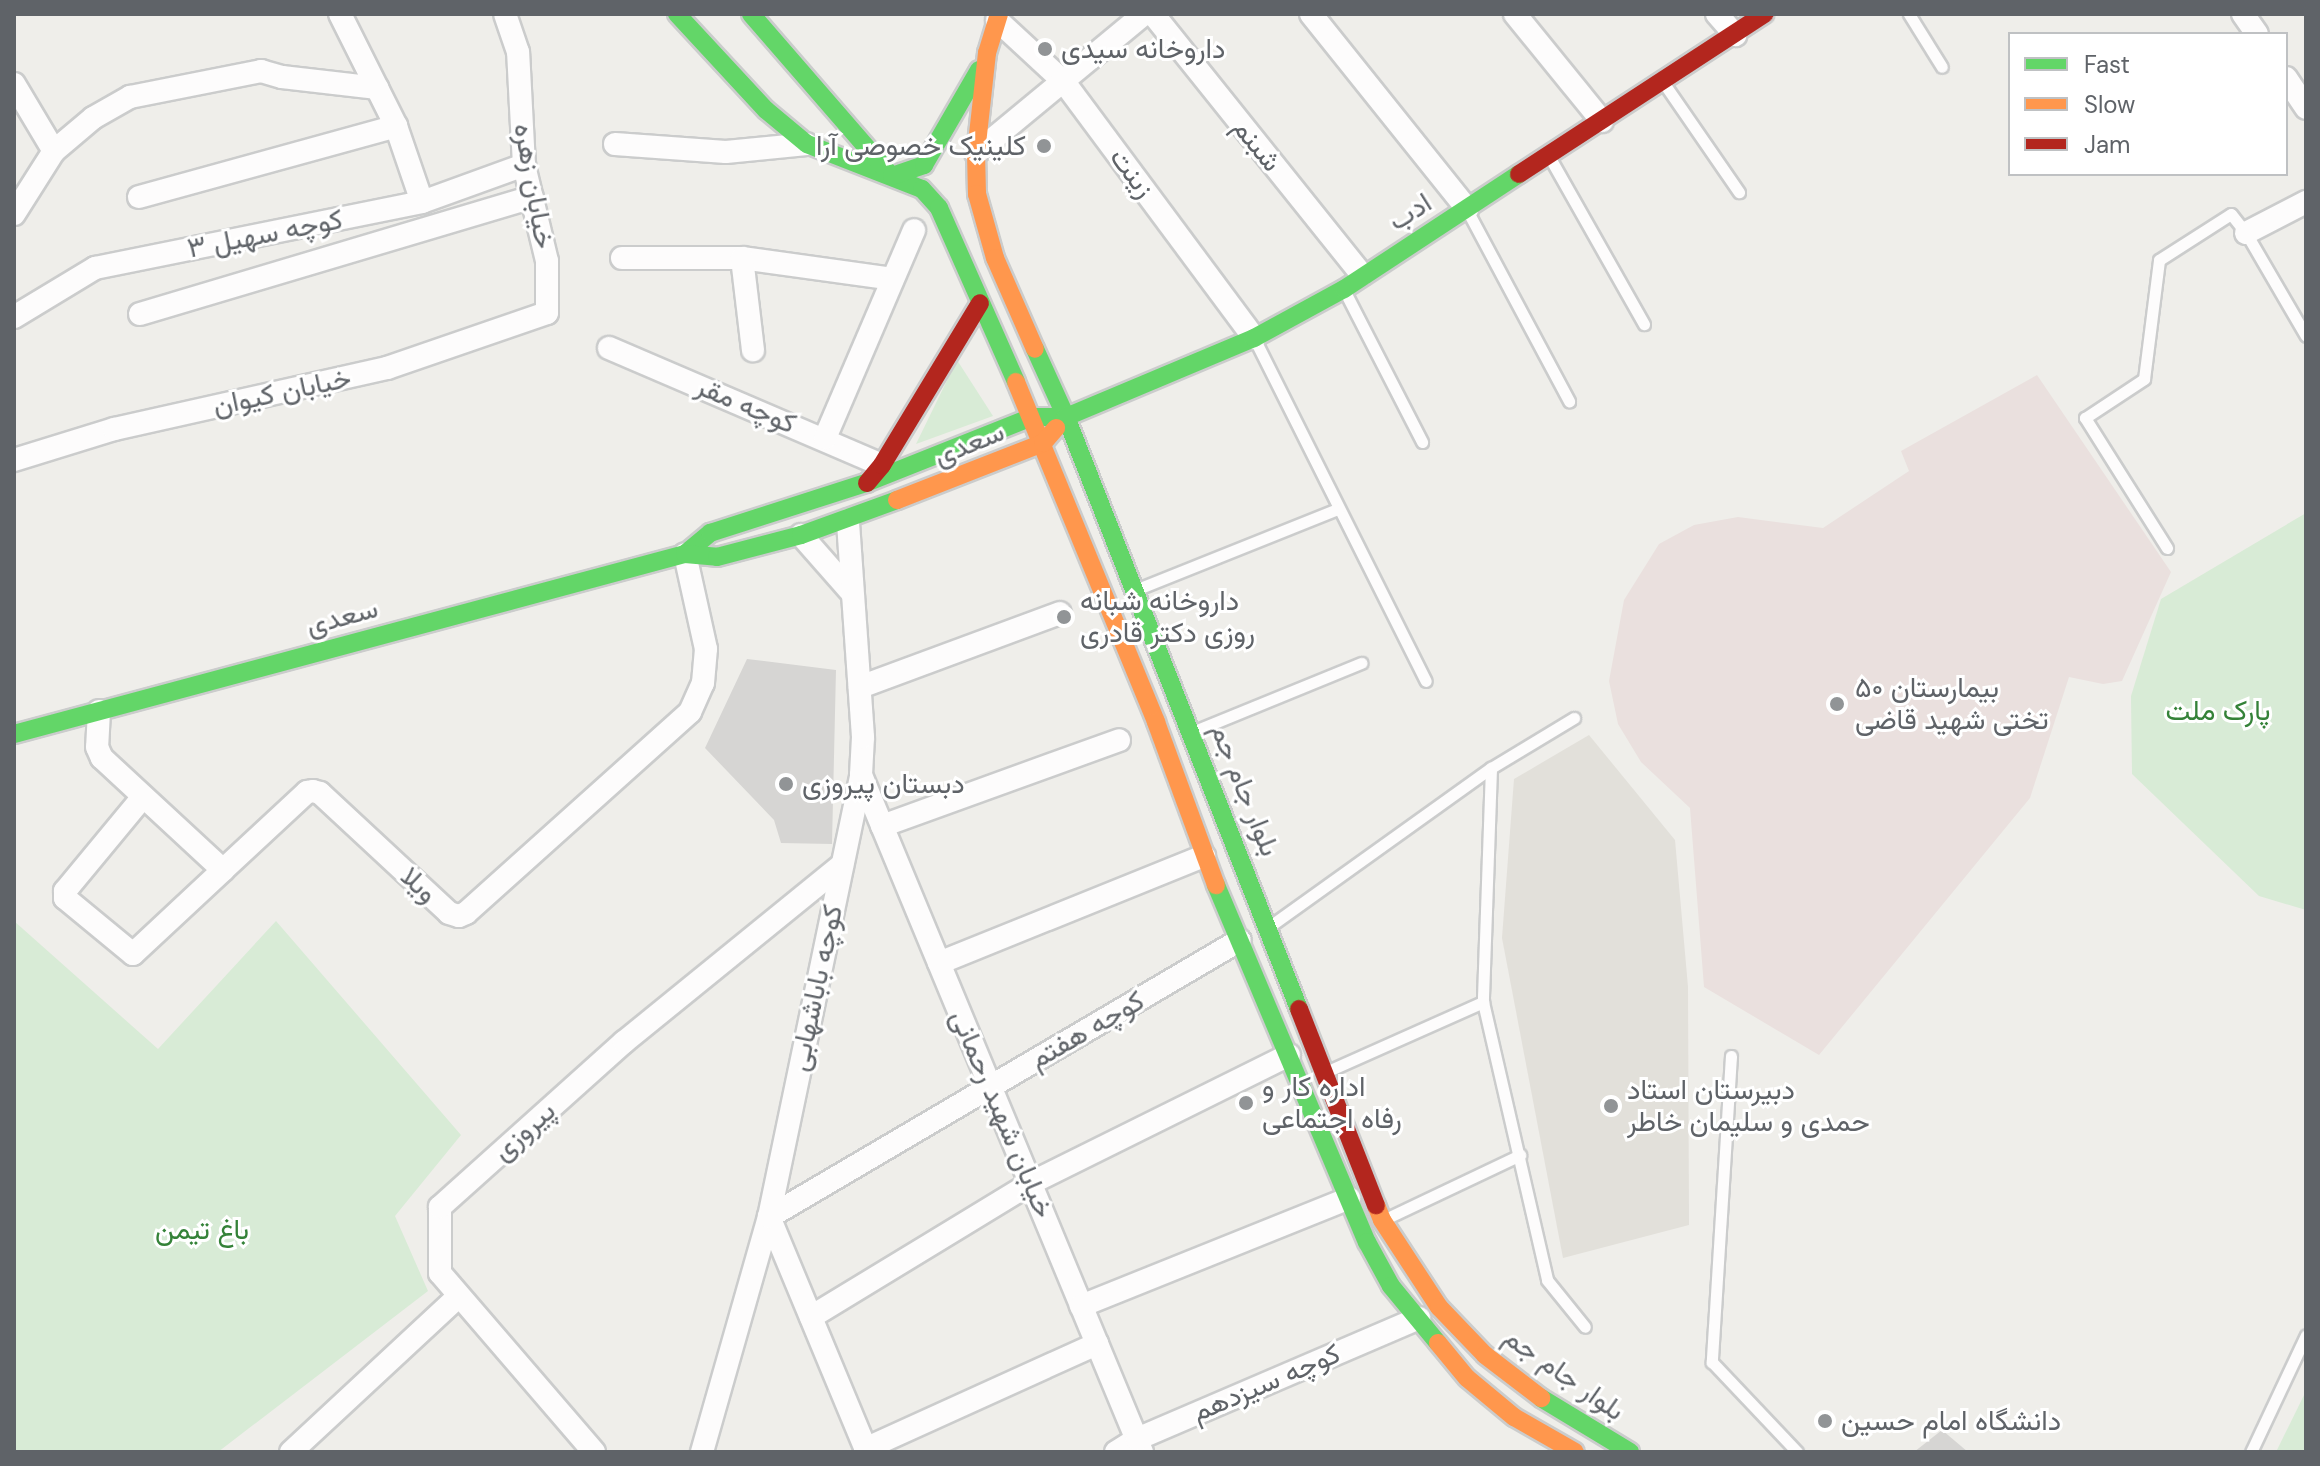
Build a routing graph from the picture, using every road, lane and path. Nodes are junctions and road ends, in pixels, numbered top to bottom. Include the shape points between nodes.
1 (340, 14) edge
2 (505, 14) edge
3 (677, 14) edge
4 (751, 14) edge
5 (1144, 14) edge
6 (1153, 14) edge
7 (1311, 14) edge
8 (1515, 14) edge
9 (1717, 14) edge
10 (1764, 14) edge
11 (1909, 14) edge
12 (2243, 14) edge
13 (998, 17) edge
14 (2256, 32) edge
15 (1735, 35) junction
16 (987, 53) junction
17 (1942, 67) dead end
18 (1662, 81) junction
19 (2288, 81) edge
20 (1064, 82) junction
21 (14, 84) edge
22 (377, 88) junction
23 (2306, 108) edge
24 (1602, 121) junction
25 (396, 126) junction
26 (615, 144) dead end
27 (807, 144) junction
28 (54, 151) junction
29 (976, 153) junction
30 (1549, 157) junction
31 (524, 165) junction
32 (892, 176) junction
33 (33, 182) junction
34 (1739, 192) dead end
35 (139, 197) dead end
36 (532, 197) junction
37 (14, 200) edge
38 (422, 202) junction
39 (2306, 202) edge
40 (1467, 209) junction
41 (14, 214) edge
42 (914, 230) dead end
43 (2246, 233) junction
44 (622, 258) dead end
45 (742, 258) junction
46 (1362, 275) junction
47 (893, 279) junction
48 (1344, 289) junction
49 (980, 303) junction
50 (547, 313) joint
51 (140, 314) dead end
52 (14, 317) edge
53 (1644, 324) dead end
54 (2306, 336) edge
55 (1254, 338) junction
56 (609, 348) dead end
57 (753, 350) dead end
58 (1569, 401) dead end
59 (1032, 417) junction
60 (1066, 417) junction
61 (825, 438) junction
62 (1422, 442) dead end
63 (1043, 443) junction
64 (14, 460) edge
65 (882, 465) junction
66 (866, 483) junction
67 (1338, 509) junction
68 (848, 521) junction
69 (801, 535) junction
70 (2167, 548) dead end
71 (685, 554) junction
72 (1135, 590) junction
73 (851, 592) junction
74 (1060, 613) dead end
75 (1361, 663) dead end
76 (1426, 681) dead end
77 (860, 687) junction
78 (99, 711) junction
79 (1574, 718) dead end
80 (1191, 733) junction
81 (14, 734) edge
82 (1119, 740) dead end
83 (1491, 768) junction
84 (861, 775) junction
85 (142, 798) junction
86 (882, 826) junction
87 (1204, 856) junction
88 (842, 865) junction
89 (223, 870) junction
90 (1269, 927) junction
91 (1240, 940) junction
92 (939, 963) junction
93 (1483, 1002) junction
94 (1289, 1055) junction
95 (1731, 1056) dead end
96 (1324, 1073) junction
97 (991, 1087) junction
98 (1520, 1155) junction
99 (1031, 1183) junction
100 (1349, 1198) junction
101 (769, 1217) junction
102 (1382, 1220) junction
103 (459, 1296) junction
104 (1081, 1306) junction
105 (811, 1317) junction
106 (1419, 1318) junction
107 (1585, 1327) dead end
108 (2306, 1335) edge
109 (1097, 1344) junction
110 (1139, 1446) edge
111 (866, 1450) edge
112 (291, 1452) edge
113 (594, 1452) edge
114 (702, 1452) edge
115 (1116, 1452) edge
116 (1575, 1452) edge
117 (1630, 1452) edge
118 (1797, 1452) edge
119 (2251, 1452) edge

1 - 22 street
2 - 31 street, خیابان زهره via 518,52
3 - 27 main road via 766,110
4 - 32 main road
5 - 20 street
6 - 46 street, شبنم
7 - 40 street
8 - 24 street
9 - 15 street
10 - 15 main road, ادب
11 - 17 lane
12 - 14 street
13 - 16 main road
13 - 20 street, زینت
15 - 18 main road, ادب
16 - 29 main road, بلوار جام جم
16 - 32 main road via 924,165
18 - 24 main road, ادب
18 - 34 lane
19 - 23 street
20 - 29 street
20 - 55 street, زینت
21 - 28 street
22 - 25 street
22 - 28 street via 247,73 130,97 93,118
24 - 30 main road, ادب
25 - 35 street
25 - 38 street
26 - 27 street via 726,152
27 - 32 main road
28 - 33 street
29 - 60 main road, بلوار جام جم via 977,194 995,258
30 - 40 main road, ادب
30 - 53 lane
31 - 36 street, خیابان زهره
31 - 38 street, کوچه سهیل ۳
32 - 49 main road, بلوار جام جم via 922,189 939,208
33 - 37 street
33 - 41 street
36 - 50 street, خیابان زهره via 547,261
36 - 51 street, کوچه سهیل ۳
38 - 52 street, کوچه سهیل ۳ via 95,268
39 - 43 street
40 - 46 main road, ادب
40 - 58 lane
42 - 47 street
43 - 54 lane
43 - 70 lane via 2231,214 2159,260 2144,379 2085,418
44 - 45 street
45 - 47 street
45 - 57 street
46 - 48 main road, ادب
47 - 61 street
48 - 55 main road, ادب
48 - 62 lane
49 - 59 main road, بلوار جام جم
49 - 65 main road
50 - 64 street, خیابان کیوان via 387,368 114,429
55 - 60 main road, ادب
55 - 67 lane
56 - 61 street, کوچه مقر
59 - 60 main road
59 - 63 main road, بلوار جام جم
59 - 66 main road, سعدی
60 - 63 main road
60 - 72 main road, بلوار جام جم
61 - 65 street, کوچه مقر
63 - 68 main road, سعدی
63 - 87 main road, بلوار جام جم via 1151,708
65 - 66 main road
66 - 71 main road, سعدی via 710,533
67 - 72 lane
67 - 76 lane
68 - 69 main road, سعدی
68 - 73 street, کوچه باباشهابی
69 - 71 main road, سعدی via 717,557
69 - 73 street
71 - 78 main road, سعدی
71 - 89 street, ویلا via 706,649 703,683 690,712 466,913 449,913 313,791
72 - 80 main road, بلوار جام جم
73 - 77 street, کوچه باباشهابی
74 - 77 street
75 - 80 lane
77 - 84 street, کوچه باباشهابی
78 - 81 main road, سعدی
78 - 85 street via 99,753
79 - 83 lane
80 - 90 main road, بلوار جام جم
82 - 86 street
83 - 90 lane
83 - 93 lane
84 - 86 street, خیابان شهید رحمانی
84 - 88 street, کوچه باباشهابی
85 - 89 street
85 - 89 street via 65,891 65,898 133,954
86 - 92 street, خیابان شهید رحمانی
87 - 91 main road, بلوار جام جم
87 - 92 street
88 - 101 street, کوچه باباشهابی
88 - 103 street, پیروزی via 624,1042 440,1207 440,1273
90 - 91 main road
90 - 96 main road, بلوار جام جم
91 - 94 main road, بلوار جام جم
91 - 97 street, کوچه هفتم
92 - 97 street, خیابان شهید رحمانی
93 - 96 lane
93 - 98 lane
94 - 99 street
94 - 100 main road, بلوار جام جم
95 - 118 lane via 1712,1362
96 - 102 main road, بلوار جام جم
97 - 99 street, خیابان شهید رحمانی
97 - 101 street, کوچه هفتم
98 - 102 lane
98 - 107 lane via 1547,1280
99 - 104 street, خیابان شهید رحمانی
99 - 105 street
100 - 104 street
100 - 106 main road, بلوار جام جم via 1391,1286
101 - 105 street
101 - 114 street, کوچه باباشهابی
102 - 117 main road, بلوار جام جم via 1439,1307 1485,1355 1530,1391
103 - 112 street
103 - 113 street, پیروزی
104 - 109 street, خیابان شهید رحمانی
105 - 111 street
106 - 110 street, کوچه سیزدهم
106 - 116 main road, بلوار جام جم via 1467,1378 1514,1417
108 - 119 lane
109 - 110 street, خیابان شهید رحمانی
109 - 111 street
110 - 115 street, کوچه سیزدهم

